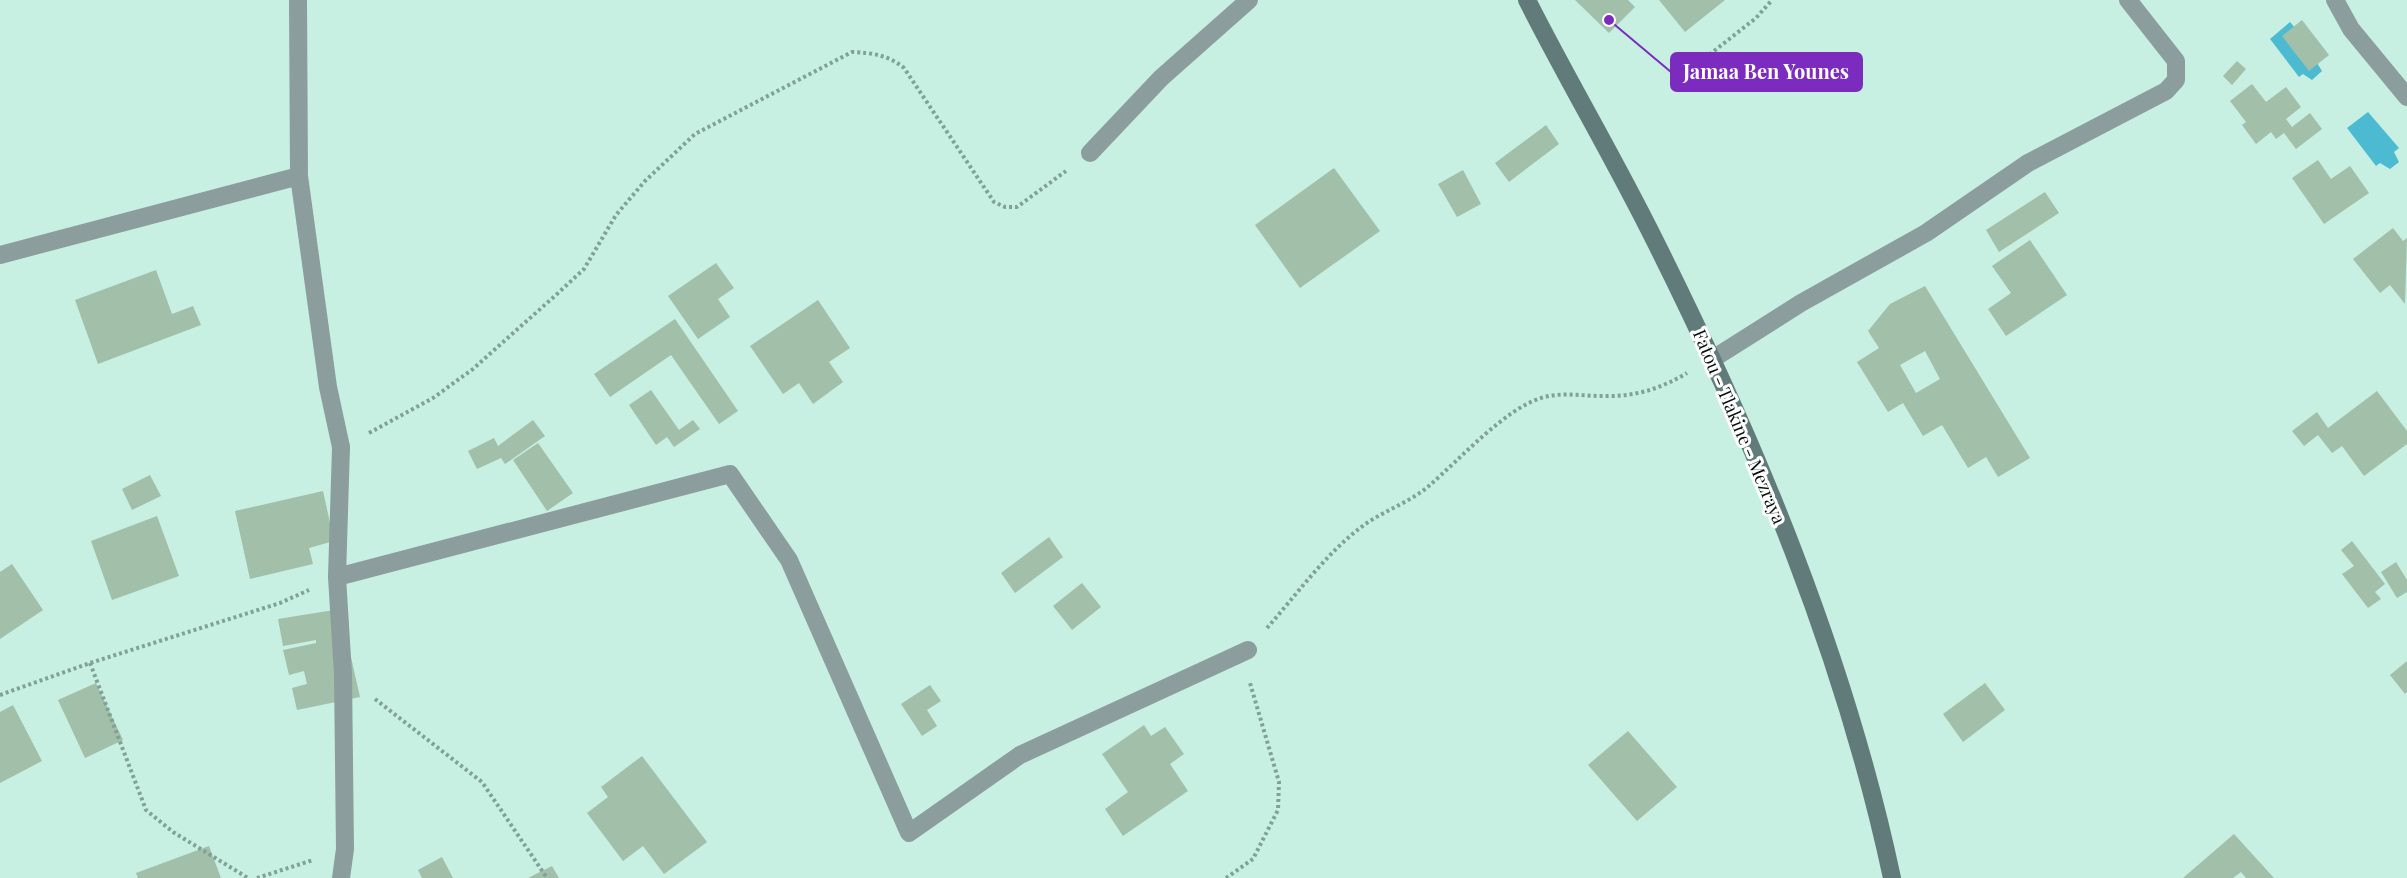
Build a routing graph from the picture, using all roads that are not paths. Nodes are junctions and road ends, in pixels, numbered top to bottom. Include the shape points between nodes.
1 (298, 0) edge
2 (1249, 0) edge
3 (1527, 0) edge
4 (2128, 0) edge
5 (2335, 0) edge
6 (2407, 97) edge
7 (1090, 153) road end
8 (298, 176) junction
9 (0, 255) edge
10 (1711, 360) junction
11 (337, 577) junction
12 (1248, 650) road end
13 (341, 878) edge
14 (1892, 878) edge

1 - 8 street
2 - 7 street via 1161,78
3 - 10 street, Fatou - Tlakine - Mezraya via 1646,223
4 - 10 street via 2176,61 2176,80 2166,91 2028,163 1926,233 1801,303
5 - 6 street via 2351,29
8 - 9 street
8 - 11 street via 328,387 341,447
10 - 14 street, Fatou - Tlakine - Mezraya via 1813,602 1852,725
11 - 12 street via 730,474 789,560 909,833 1020,755
11 - 13 street via 343,674 345,849

